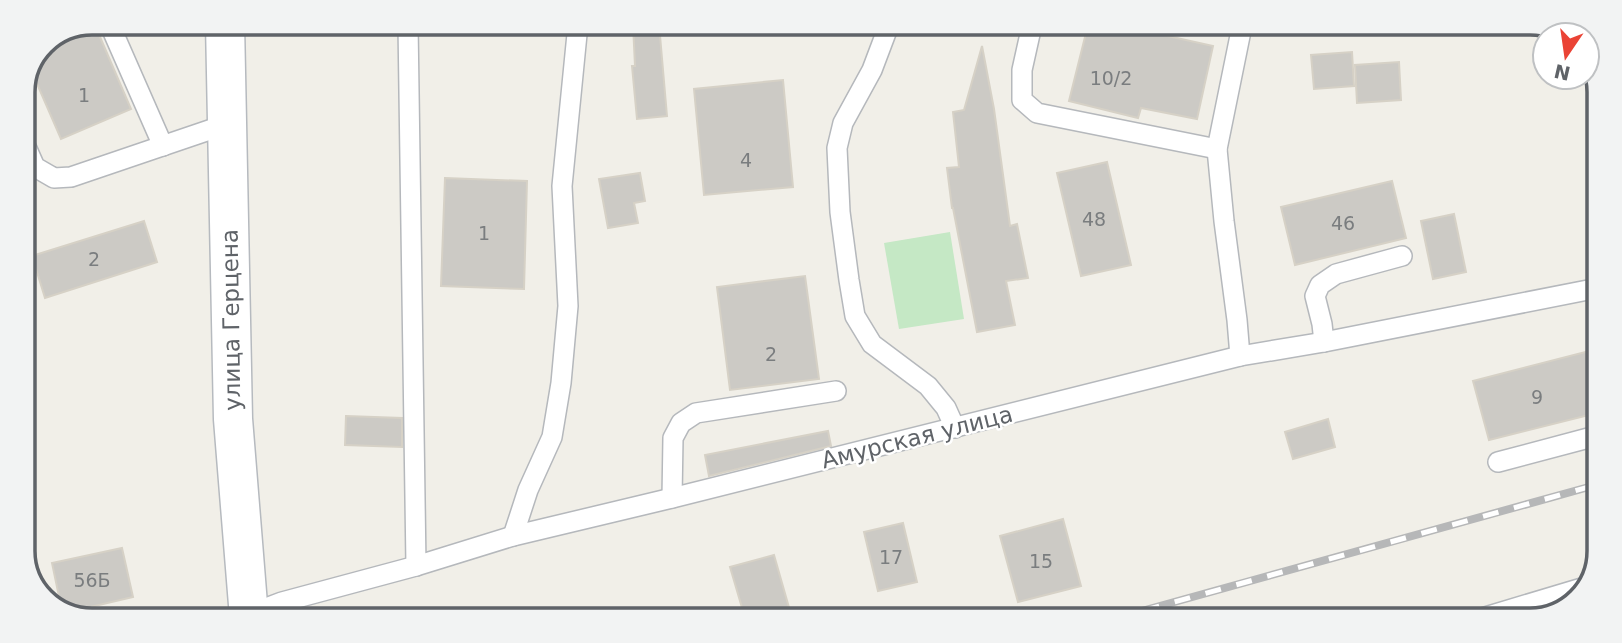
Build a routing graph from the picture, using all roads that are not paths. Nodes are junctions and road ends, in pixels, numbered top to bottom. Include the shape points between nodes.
1 (114, 35) edge
2 (225, 35) edge
3 (408, 35) edge
4 (577, 35) edge
5 (885, 35) edge
6 (1030, 35) edge
7 (1240, 35) edge
8 (227, 124) junction
9 (163, 146) junction
10 (1217, 149) junction
11 (35, 171) edge
12 (1402, 256) dead end
13 (1587, 290) edge
14 (1324, 342) junction
15 (1240, 356) junction
16 (835, 391) dead end
17 (955, 428) junction
18 (1587, 439) edge
19 (1498, 462) dead end
20 (672, 498) junction
21 (513, 536) junction
22 (416, 566) junction
23 (1569, 592) edge
24 (246, 608) edge
25 (267, 608) edge
26 (1515, 608) edge

1 - 9 lane
2 - 8 main road, улица Герцена
3 - 22 lane
4 - 21 lane via 562,187 568,306 561,383 552,438
5 - 17 lane via 843,123 837,148 840,212 855,316 872,344 928,386
6 - 10 lane via 1022,70 1022,100 1037,113
7 - 10 lane
8 - 9 lane
8 - 24 main road, улица Герцена via 233,419
9 - 11 lane via 71,177 54,178
10 - 15 lane
12 - 14 lane via 1336,274 1320,285 1315,296
13 - 14 lane, Амурская улица
14 - 15 lane, Амурская улица
15 - 17 lane, Амурская улица
16 - 20 lane via 696,413 681,423 673,438
17 - 20 lane, Амурская улица
18 - 19 lane
20 - 21 lane, Амурская улица
21 - 22 lane, Амурская улица
22 - 25 lane, Амурская улица
23 - 26 lane

